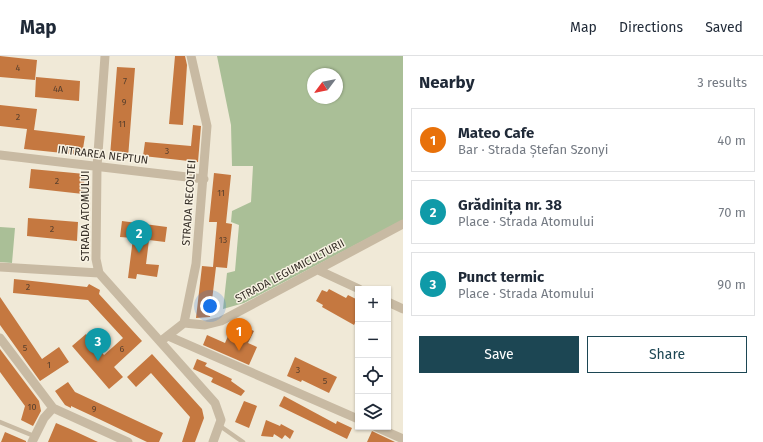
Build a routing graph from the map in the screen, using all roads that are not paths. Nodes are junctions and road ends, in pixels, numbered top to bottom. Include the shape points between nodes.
1 (105, 56) edge
2 (191, 56) edge
3 (0, 156) edge
4 (97, 167) junction
5 (204, 179) junction
6 (403, 224) edge
7 (0, 267) edge
8 (318, 270) junction
9 (99, 273) junction
10 (355, 287) edge
11 (391, 303) edge
12 (403, 309) edge
13 (184, 323) junction
14 (0, 338) edge
15 (164, 338) junction
16 (53, 408) junction
17 (355, 418) edge
18 (0, 422) edge
19 (220, 426) junction
20 (383, 430) edge
21 (33, 439) edge
22 (403, 439) edge
23 (128, 442) edge
24 (213, 442) edge
25 (243, 442) edge

1 - 4 street, STRADA ATOMULUI
2 - 5 street, STRADA RECOLTEI via 207,126
3 - 4 street, INTRAREA NEPTUN
4 - 5 street, INTRAREA NEPTUN
4 - 9 street, STRADA ATOMULUI via 96,259
5 - 13 street, STRADA RECOLTEI via 196,264
6 - 8 street, STRADA LEGUMICULTURII
7 - 9 street
8 - 10 street
8 - 13 street, STRADA LEGUMICULTURII via 221,321 205,325
9 - 15 street, STRADA ATOMULUI
11 - 12 street
13 - 15 street
14 - 16 street
15 - 17 street
15 - 19 street, STRADA ATOMULUI via 215,403 220,412
16 - 21 street via 44,418
16 - 23 street
18 - 21 lane
19 - 24 street
19 - 25 lane
20 - 22 street

